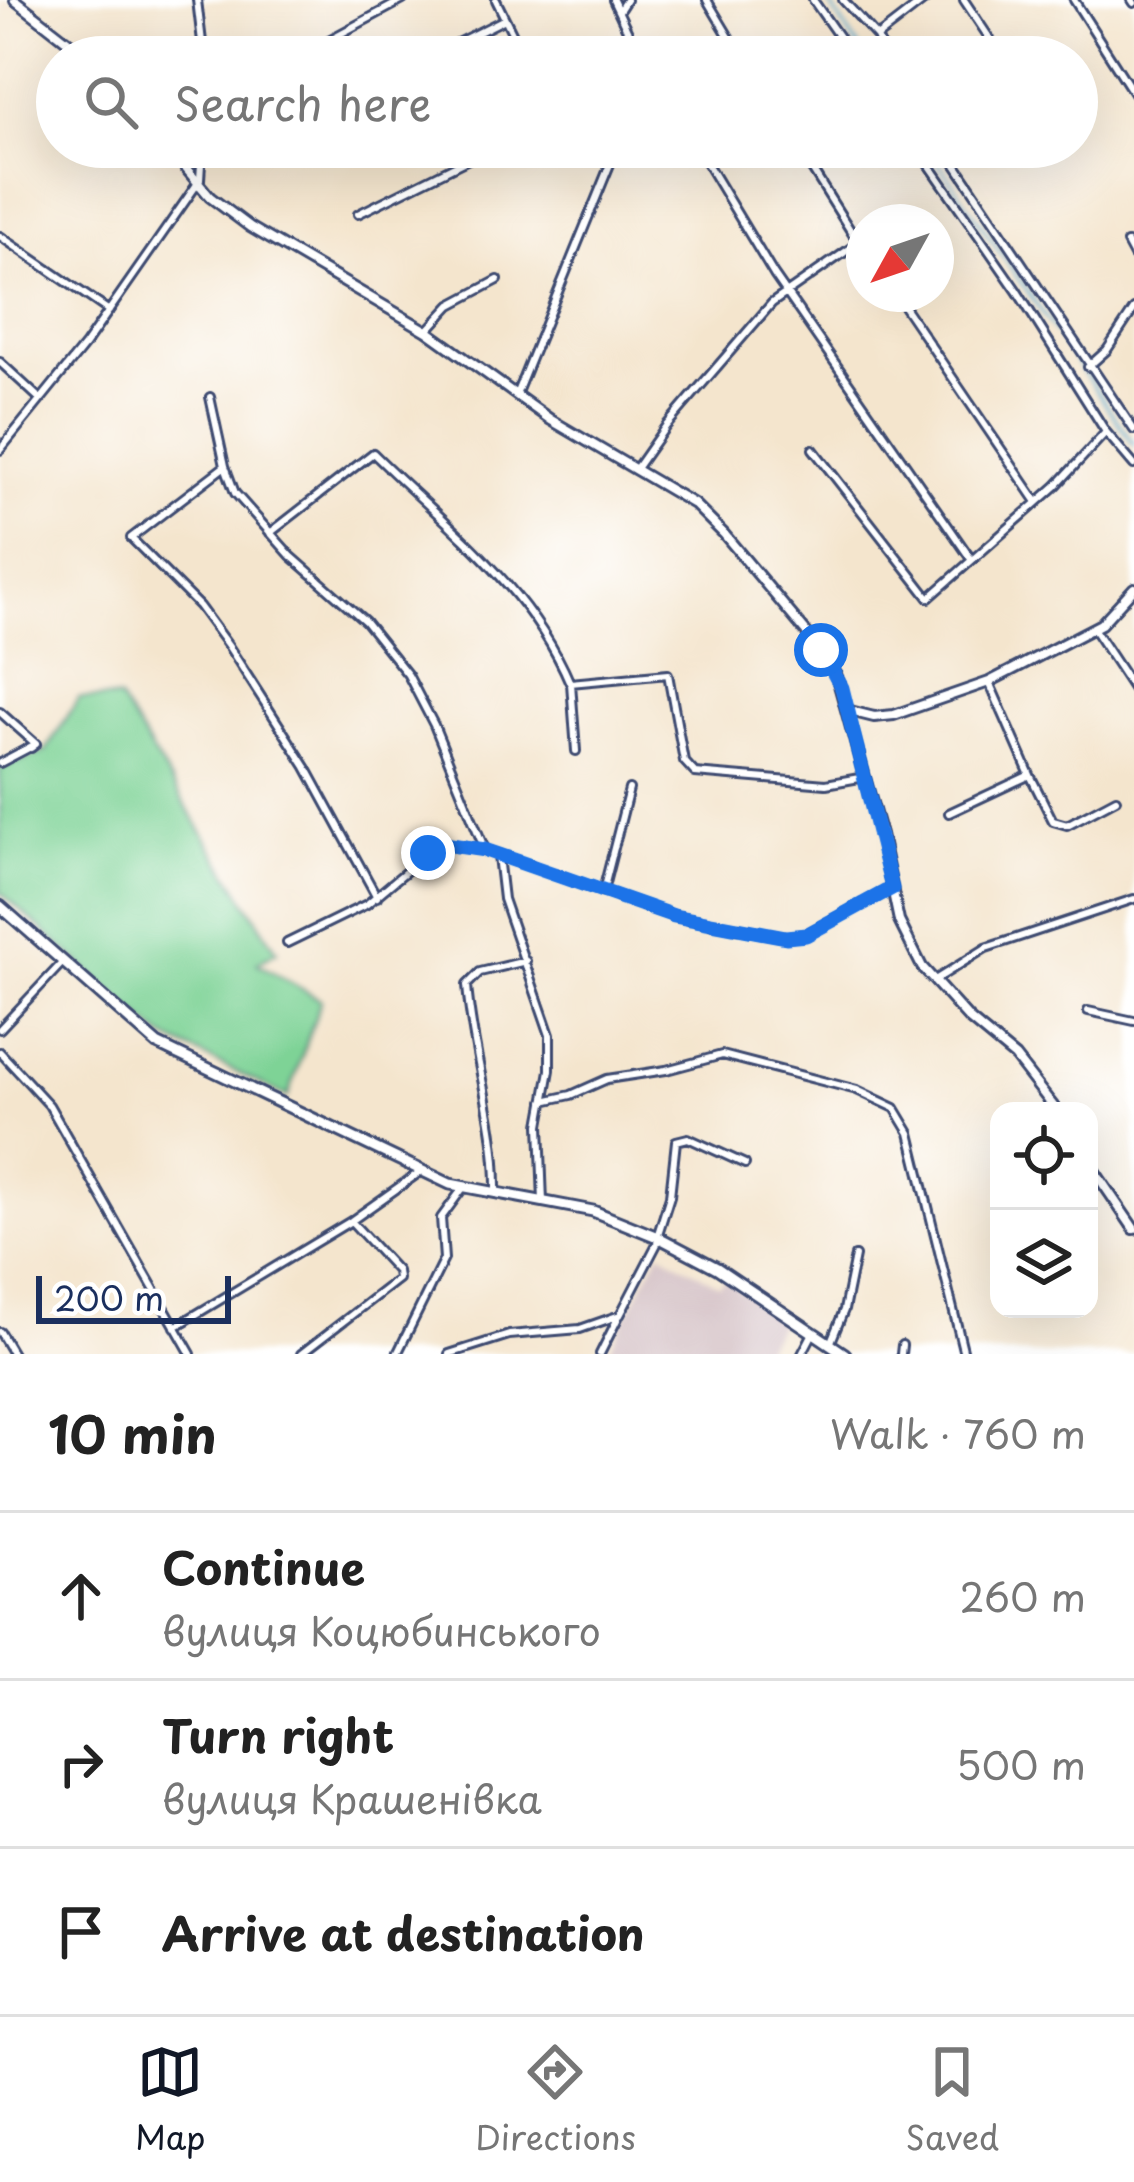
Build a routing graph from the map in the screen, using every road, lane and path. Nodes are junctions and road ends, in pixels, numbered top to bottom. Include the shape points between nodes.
1 (15, 0) edge
2 (197, 0) edge
3 (403, 0) edge
4 (496, 0) edge
5 (613, 0) edge
6 (626, 0) edge
7 (706, 0) edge
8 (813, 0) edge
9 (843, 0) edge
10 (925, 0) edge
11 (964, 0) edge
12 (1074, 0) edge
13 (619, 11) junction
14 (505, 19) junction
15 (61, 36) edge
16 (201, 36) edge
17 (336, 36) edge
18 (471, 36) edge
19 (514, 36) edge
20 (628, 36) edge
21 (727, 36) edge
22 (838, 36) edge
23 (876, 36) edge
24 (878, 36) edge
25 (988, 36) edge
26 (1097, 36) edge
27 (1098, 38) edge
28 (1134, 94) edge
29 (184, 168) edge
30 (202, 168) edge
31 (451, 168) edge
32 (609, 168) edge
33 (709, 168) edge
34 (811, 168) edge
35 (932, 168) edge
36 (958, 168) edge
37 (197, 184) junction
38 (358, 214) dead end
39 (846, 224) edge
40 (0, 236) edge
41 (1127, 243) dead end
42 (846, 251) edge
43 (1134, 256) edge
44 (498, 280) dead end
45 (786, 292) junction
46 (1134, 309) edge
47 (109, 311) junction
48 (908, 312) edge
49 (427, 331) junction
50 (0, 362) edge
51 (1088, 367) junction
52 (517, 395) junction
53 (210, 397) dead end
54 (40, 399) junction
55 (1134, 430) edge
56 (1106, 432) junction
57 (813, 449) dead end
58 (0, 451) edge
59 (1134, 464) edge
60 (225, 466) junction
61 (634, 470) junction
62 (1037, 502) junction
63 (270, 533) junction
64 (971, 559) junction
65 (1134, 587) edge
66 (1093, 628) junction
67 (571, 682) junction
68 (989, 682) junction
69 (1134, 690) edge
70 (848, 711) junction
71 (0, 712) edge
72 (576, 751) dead end
73 (0, 763) edge
74 (1030, 775) junction
75 (866, 777) junction
76 (629, 789) dead end
77 (1116, 799) dead end
78 (949, 813) dead end
79 (485, 850) junction
80 (498, 856) junction
81 (892, 888) junction
82 (603, 891) junction
83 (377, 897) junction
84 (1134, 899) edge
85 (0, 906) edge
86 (287, 943) dead end
87 (526, 961) junction
88 (63, 962) junction
89 (935, 980) junction
90 (1088, 1011) dead end
91 (1134, 1021) edge
92 (0, 1029) edge
93 (0, 1052) edge
94 (544, 1101) junction
95 (1050, 1102) edge
96 (745, 1164) dead end
97 (422, 1170) junction
98 (1098, 1175) edge
99 (463, 1188) junction
100 (496, 1195) junction
101 (543, 1202) junction
102 (351, 1221) junction
103 (1134, 1229) edge
104 (658, 1237) junction
105 (855, 1256) dead end
106 (620, 1315) junction
107 (175, 1328) junction
108 (0, 1332) edge
109 (813, 1333) junction
110 (830, 1344) junction
111 (13, 1354) edge
112 (191, 1354) edge
113 (301, 1354) edge
114 (397, 1354) edge
115 (449, 1354) edge
116 (600, 1354) edge
117 (802, 1354) edge
118 (845, 1354) edge
119 (964, 1354) edge

1 - 15 street
2 - 16 street
3 - 17 street
4 - 14 street
5 - 13 street
6 - 13 street
7 - 21 street
8 - 22 street
9 - 23 street
10 - 24 street
11 - 25 street
12 - 26 street
13 - 20 street
14 - 18 street
14 - 19 street
27 - 28 street
29 - 37 street
30 - 37 street
31 - 38 street
32 - 52 street
33 - 45 street
34 - 39 street
35 - 56 street
36 - 51 street
37 - 47 street
37 - 49 street via 250,227
40 - 47 street
41 - 43 street
42 - 45 street
44 - 49 street via 451,305
45 - 61 street
45 - 64 street
46 - 51 street
47 - 54 street
48 - 62 street
49 - 52 street
50 - 54 street
51 - 55 street
52 - 61 street
53 - 60 street
54 - 58 street
56 - 59 street
56 - 62 street
57 - 64 street via 928,598
60 - 63 street via 235,493
60 - 83 street via 130,538 229,647
61 - 70 street via 694,504 724,534 821,650
62 - 64 street
63 - 67 street via 373,452 507,581
63 - 79 street via 365,621 408,675
65 - 66 street
66 - 68 street
66 - 69 street
67 - 72 street
67 - 75 street via 668,674 684,761 695,773 826,784
68 - 70 street via 894,715
68 - 74 street
70 - 75 street
71 - 73 street via 33,746
74 - 77 street via 1059,825
74 - 78 street
75 - 81 street
76 - 82 street
79 - 80 street
79 - 83 street via 435,848
80 - 82 street
80 - 87 street via 502,899
81 - 82 street via 806,935 786,937 674,916
81 - 89 street via 899,921
83 - 86 street
84 - 89 street via 986,947
85 - 88 main road
87 - 94 street via 550,1035
87 - 100 street via 480,972 467,985
88 - 92 street
88 - 97 main road via 157,1044
89 - 95 street
90 - 91 street
93 - 107 street via 49,1105
94 - 101 street
94 - 119 street via 722,1055 857,1090 895,1108 910,1133
96 - 104 street via 688,1138 676,1142
97 - 99 main road
97 - 102 street
98 - 103 street
99 - 100 main road
99 - 114 street via 440,1218 444,1259
100 - 101 main road
101 - 104 main road
102 - 107 street
102 - 113 street via 398,1279
104 - 106 street
104 - 109 main road
105 - 110 street
106 - 115 street
106 - 116 street
107 - 112 street
108 - 111 street
109 - 110 main road
109 - 117 street
110 - 118 main road

